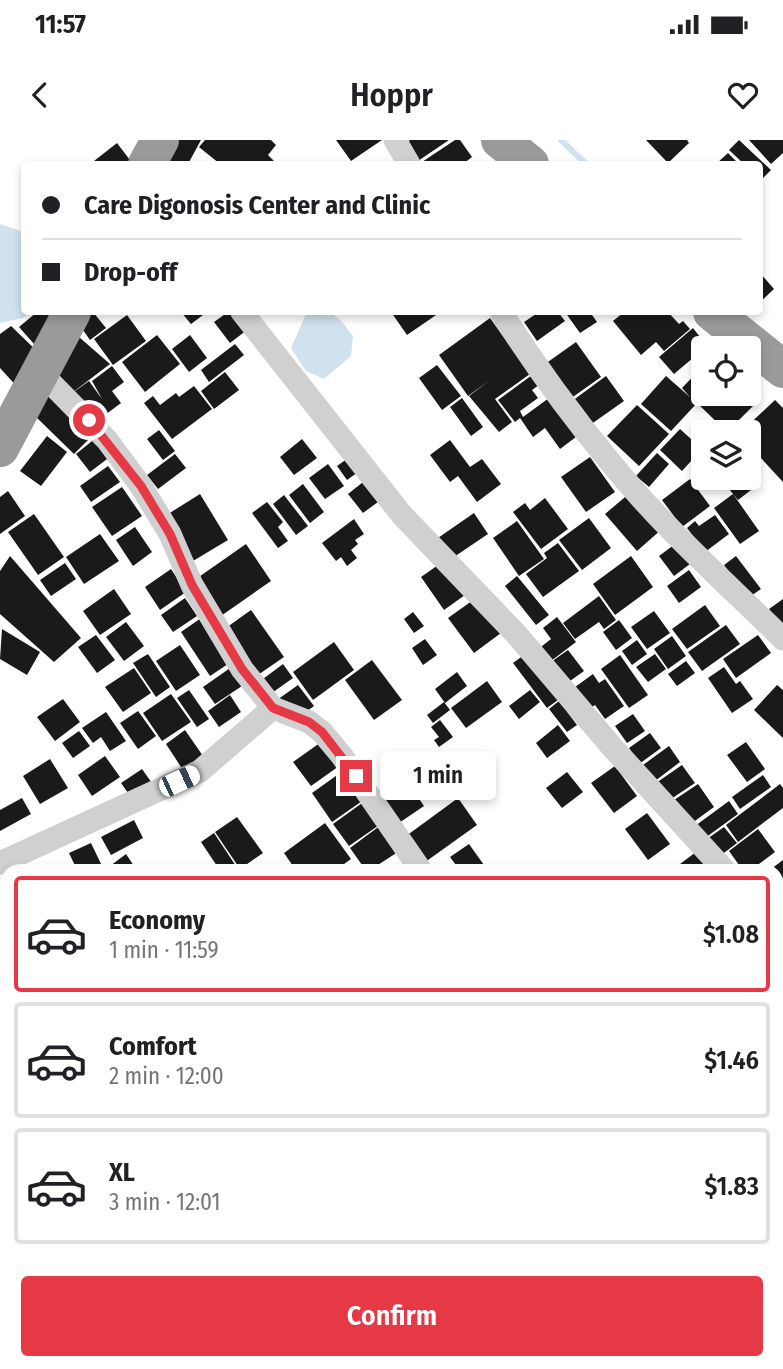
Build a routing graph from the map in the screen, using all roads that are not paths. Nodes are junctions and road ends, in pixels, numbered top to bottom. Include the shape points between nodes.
1 (160, 140) edge
2 (396, 140) edge
3 (500, 140) edge
4 (149, 161) edge
5 (407, 161) edge
6 (526, 161) edge
7 (70, 315) edge
8 (244, 315) edge
9 (503, 315) edge
10 (716, 315) edge
11 (783, 369) edge
12 (41, 373) junction
13 (0, 448) edge
14 (783, 639) edge
15 (273, 708) junction
16 (0, 863) edge
17 (417, 864) edge
18 (719, 864) edge

1 - 4 highway
2 - 5 street
3 - 6 highway
7 - 12 highway
8 - 18 street via 402,515 517,635
9 - 14 street via 612,465
10 - 11 highway
12 - 13 highway
12 - 15 street via 107,440 141,486 219,632
15 - 16 street via 200,771
15 - 17 street via 322,732

